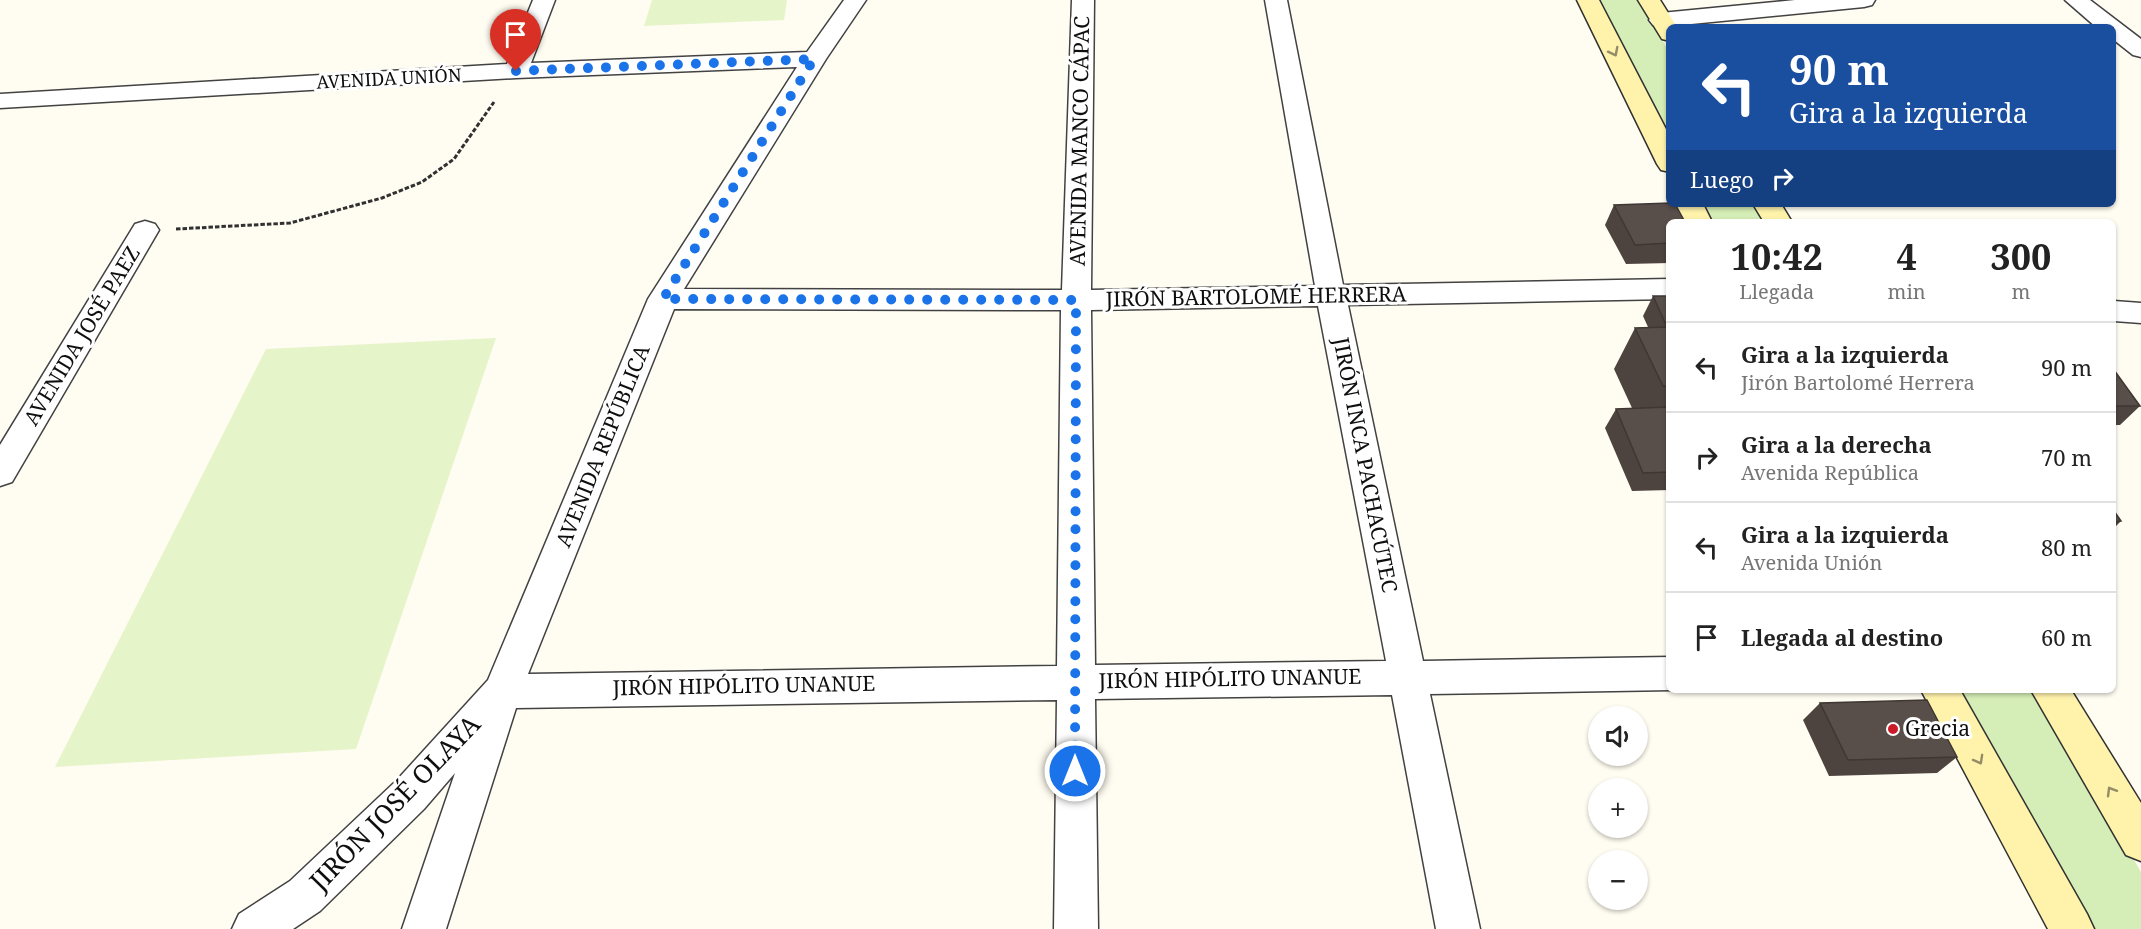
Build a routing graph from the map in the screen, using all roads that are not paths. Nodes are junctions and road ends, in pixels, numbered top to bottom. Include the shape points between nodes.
1 (544, 0) edge
2 (855, 0) edge
3 (1083, 0) edge
4 (1276, 0) edge
5 (1588, 0) edge
6 (1649, 0) edge
7 (1864, 0) edge
8 (2076, 0) edge
9 (1687, 24) edge
10 (2107, 24) edge
11 (1665, 27) edge
12 (2116, 31) edge
13 (2141, 50) edge
14 (814, 59) junction
15 (516, 71) junction
16 (0, 101) edge
17 (1666, 156) edge
18 (146, 230) road end
19 (1666, 289) edge
20 (1331, 296) junction
21 (663, 299) junction
22 (1076, 300) junction
23 (2116, 311) edge
24 (2141, 313) edge
25 (0, 473) edge
26 (1666, 674) edge
27 (1408, 677) junction
28 (1075, 681) junction
29 (502, 690) junction
30 (1942, 693) edge
31 (2051, 693) edge
32 (2141, 841) edge
33 (254, 929) edge
34 (424, 929) edge
35 (1076, 929) edge
36 (1458, 929) edge
37 (2072, 929) edge

1 - 15 street
2 - 14 street, AVENIDA REPÚBLICA
3 - 22 street, AVENIDA MANCO CÁPAC
4 - 20 street, JIRÓN INCA PACHACÚTEC
5 -> 17 street
6 - 11 street
7 - 9 street
8 - 10 street
12 - 13 street
14 - 15 street, AVENIDA UNIÓN
14 - 21 street, AVENIDA REPÚBLICA
15 - 16 street, AVENIDA UNIÓN
18 - 25 street, AVENIDA JOSÉ PAEZ
19 - 20 street, JIRÓN BARTOLOMÉ HERRERA
20 - 22 street, JIRÓN BARTOLOMÉ HERRERA
20 - 27 street, JIRÓN INCA PACHACÚTEC
21 - 22 street, JIRÓN BARTOLOMÉ HERRERA
21 - 29 street, AVENIDA REPÚBLICA
22 - 28 street, AVENIDA MANCO CÁPAC
23 - 24 street
26 - 27 street, JIRÓN HIPÓLITO UNANUE
27 - 28 street, JIRÓN HIPÓLITO UNANUE
27 - 36 street, JIRÓN INCA PACHACÚTEC
28 - 29 street, JIRÓN HIPÓLITO UNANUE
28 - 35 street, AVENIDA MANCO CÁPAC
29 - 33 street, JIRÓN JOSÉ OLAYA via 410,795 305,896
29 - 34 street, AVENIDA REPÚBLICA
30 -> 37 street
32 -> 31 street

